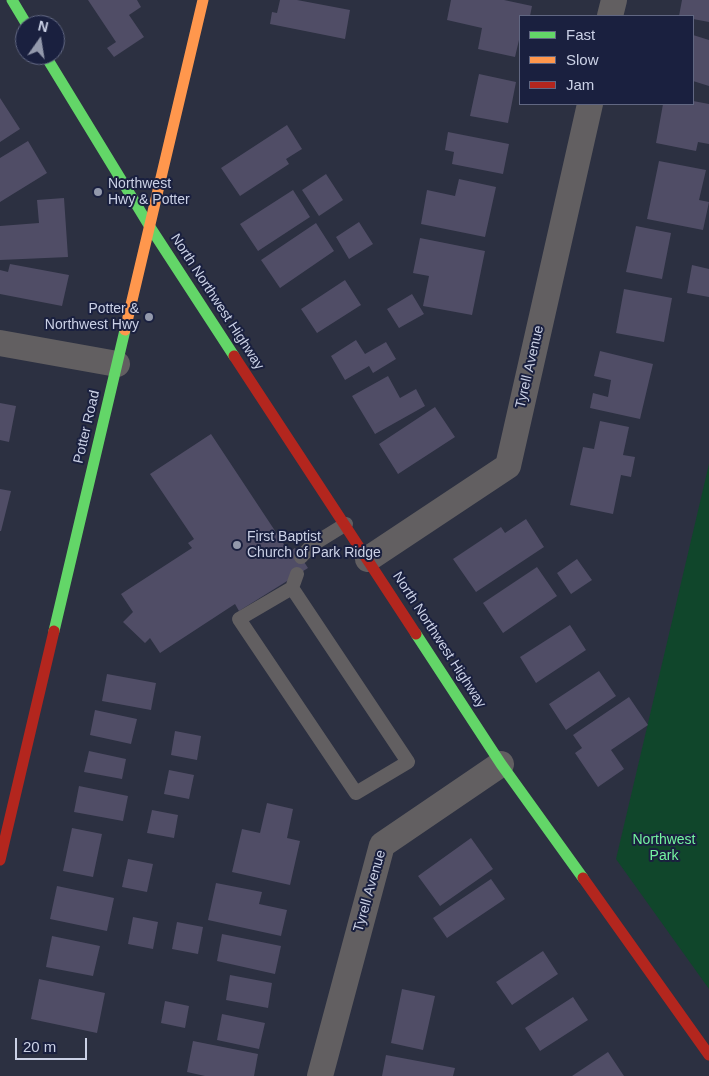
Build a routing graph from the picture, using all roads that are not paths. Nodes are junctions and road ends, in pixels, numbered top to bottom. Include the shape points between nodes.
1 (12, 0) edge
2 (203, 0) edge
3 (614, 0) edge
4 (21, 15) edge
5 (610, 15) edge
6 (51, 65) edge
7 (590, 105) edge
8 (150, 227) junction
9 (0, 343) edge
10 (117, 364) junction
11 (346, 524) junction
12 (301, 557) dead end
13 (368, 559) junction
14 (297, 574) dead end
15 (292, 588) junction
16 (501, 764) junction
17 (0, 860) edge
18 (709, 1056) edge
19 (320, 1076) edge

1 - 4 main road
2 - 8 main road, Potter Road
3 - 5 street
6 - 8 main road, North Northwest Highway
7 - 13 street, Tyrell Avenue via 508,466
8 - 10 main road, Potter Road
8 - 11 main road, North Northwest Highway
9 - 10 street
10 - 17 main road, Potter Road
11 - 12 lane via 312,545
11 - 13 main road, North Northwest Highway
13 - 16 main road, North Northwest Highway
14 - 15 lane
15 - 15 lane via 239,619 356,793 408,762
16 - 18 main road, North Northwest Highway
16 - 19 street, Tyrell Avenue via 382,845

